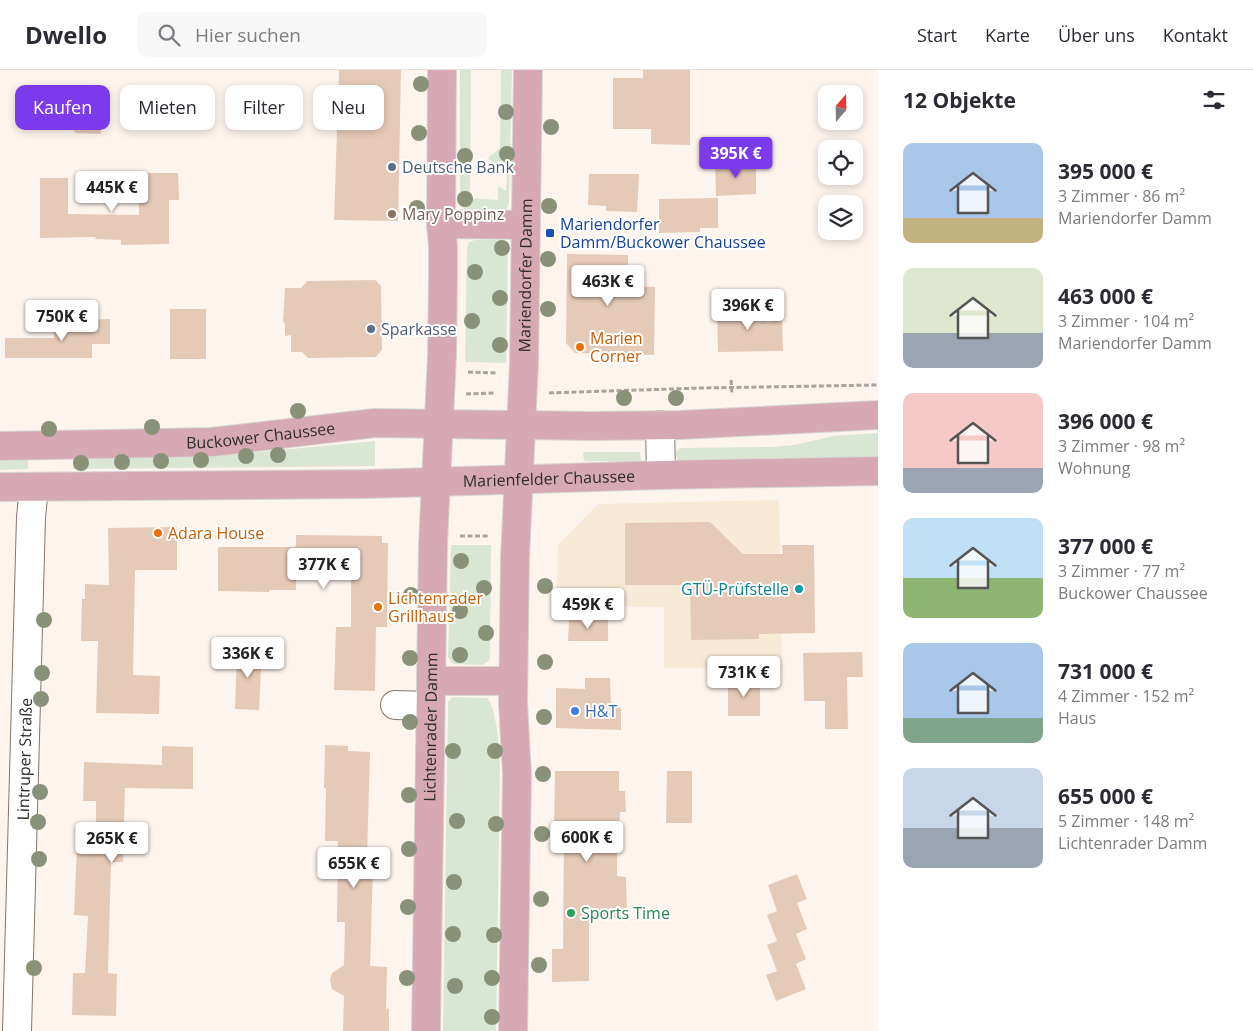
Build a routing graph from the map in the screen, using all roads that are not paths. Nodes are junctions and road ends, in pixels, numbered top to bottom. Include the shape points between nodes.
1 (442, 70) edge
2 (528, 70) edge
3 (441, 224) junction
4 (526, 224) junction
5 (878, 415) edge
6 (439, 424) junction
7 (521, 425) junction
8 (660, 425) junction
9 (0, 446) edge
10 (878, 471) edge
11 (662, 475) junction
12 (518, 480) junction
13 (436, 482) junction
14 (0, 487) edge
15 (34, 487) junction
16 (513, 681) junction
17 (431, 694) junction
18 (395, 705) dead end
19 (17, 1031) edge
20 (426, 1031) edge
21 (514, 1031) edge

1 - 3 main road
2 - 4 main road, Mariendorfer Damm
3 - 4 main road
3 - 6 main road via 444,247
4 - 7 main road, Mariendorfer Damm
5 - 8 main road
6 - 7 main road, Buckower Chaussee
6 - 9 main road, Buckower Chaussee via 375,423 212,442
6 - 13 main road, Lichtenrader Damm
7 - 8 main road
7 - 12 main road, Mariendorfer Damm
8 - 11 street
10 - 11 main road, Marienfelder Chaussee
11 - 12 main road, Marienfelder Chaussee
12 - 13 main road, Marienfelder Chaussee
12 - 16 main road
13 - 15 main road
13 - 17 main road, Lichtenrader Damm
14 - 15 main road
15 - 19 street, Lintruper Straße
16 - 17 main road
16 - 21 main road via 517,774
17 - 18 street
17 - 20 main road, Lichtenrader Damm

